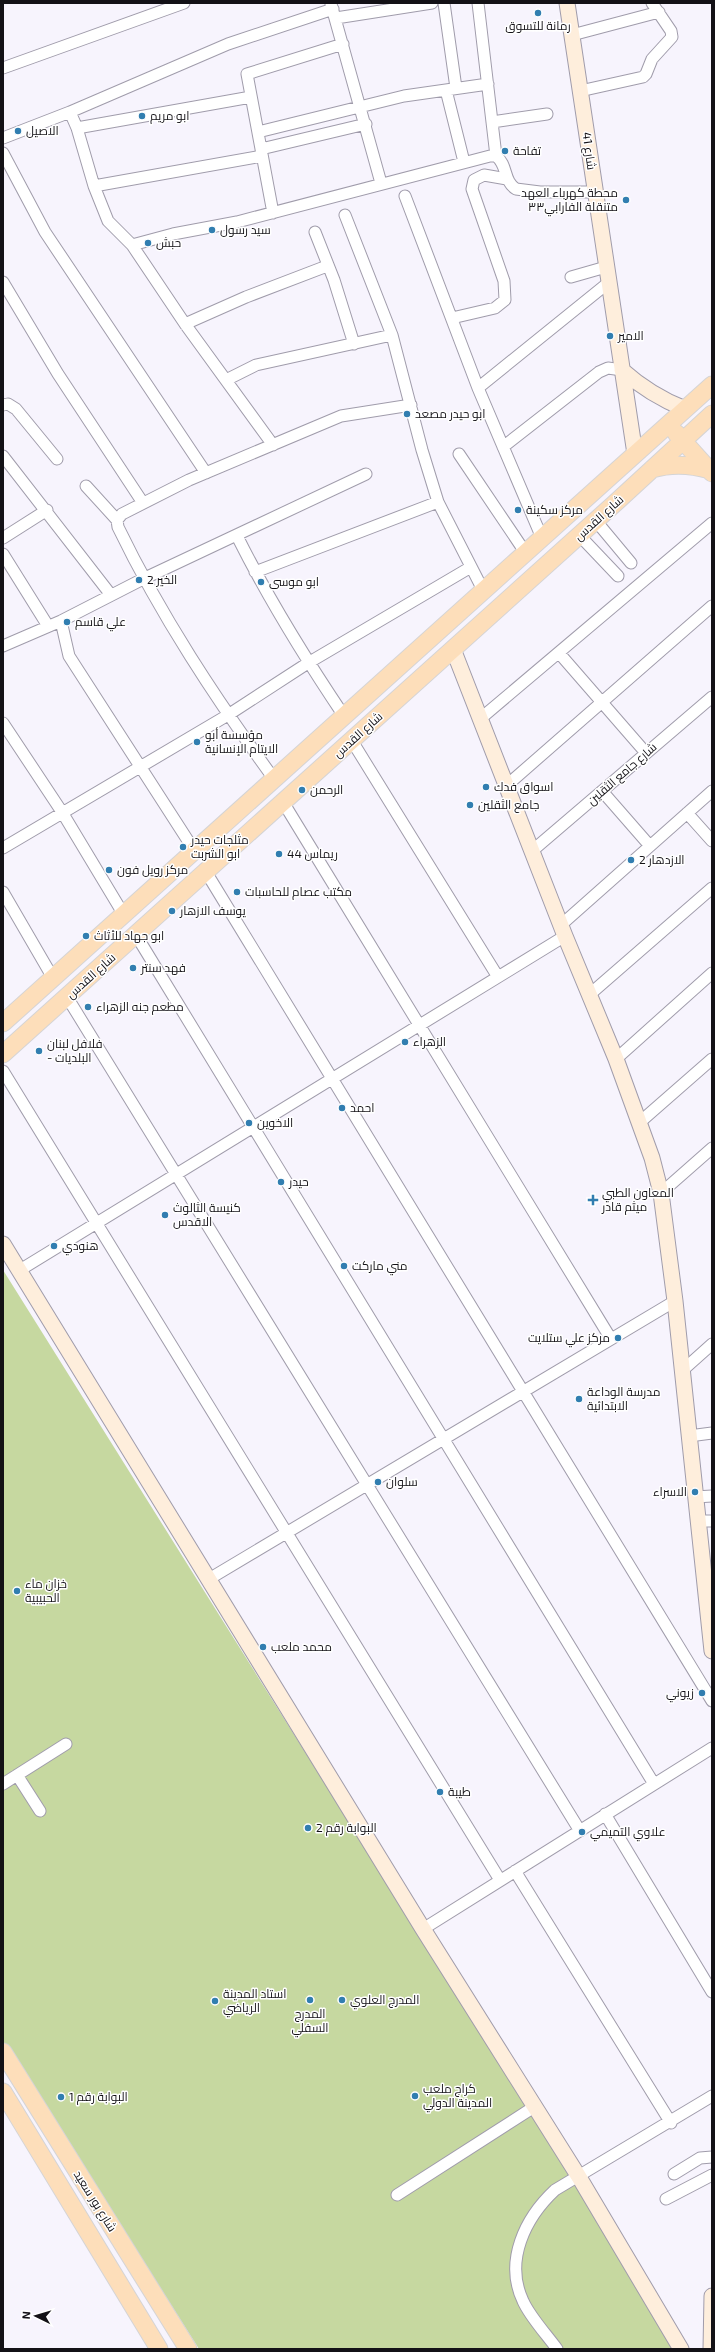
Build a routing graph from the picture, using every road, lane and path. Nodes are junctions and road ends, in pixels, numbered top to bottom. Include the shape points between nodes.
1 (184, 3) edge
2 (432, 3) edge
3 (444, 3) edge
4 (478, 3) edge
5 (567, 3) edge
6 (652, 3) edge
7 (419, 4) edge
8 (333, 10) edge
9 (659, 12) junction
10 (572, 35) junction
11 (343, 44) junction
12 (3, 68) edge
13 (488, 84) junction
14 (451, 89) junction
15 (580, 91) junction
16 (251, 97) junction
17 (361, 107) junction
18 (70, 112) junction
19 (547, 114) dead end
20 (492, 122) junction
21 (366, 124) junction
22 (77, 128) junction
23 (258, 132) junction
24 (3, 138) edge
25 (262, 152) junction
26 (3, 153) edge
27 (496, 156) junction
28 (464, 162) junction
29 (507, 179) junction
30 (381, 183) junction
31 (94, 186) junction
32 (595, 192) junction
33 (405, 196) dead end
34 (273, 213) junction
35 (345, 215) dead end
36 (315, 232) dead end
37 (132, 245) junction
38 (328, 266) junction
39 (606, 267) junction
40 (571, 277) dead end
41 (3, 282) edge
42 (608, 283) junction
43 (452, 318) junction
44 (185, 324) junction
45 (392, 336) junction
46 (354, 344) junction
47 (622, 370) junction
48 (226, 380) junction
49 (712, 384) edge
50 (478, 388) junction
51 (3, 405) edge
52 (410, 405) junction
53 (685, 409) junction
54 (710, 419) edge
55 (668, 424) junction
56 (683, 441) junction
57 (273, 445) junction
58 (503, 448) junction
59 (459, 454) dead end
60 (635, 454) junction
61 (3, 456) edge
62 (57, 459) dead end
63 (652, 469) junction
64 (711, 472) edge
65 (206, 473) junction
66 (366, 474) dead end
67 (86, 486) dead end
68 (438, 502) junction
69 (144, 503) junction
70 (47, 510) junction
71 (117, 520) junction
72 (596, 521) junction
73 (712, 523) edge
74 (237, 536) junction
75 (580, 536) junction
76 (3, 538) edge
77 (542, 538) junction
78 (525, 552) junction
79 (3, 554) edge
80 (630, 563) dead end
81 (471, 567) junction
82 (255, 572) junction
83 (618, 576) dead end
84 (143, 579) junction
85 (483, 590) junction
86 (111, 595) junction
87 (712, 606) edge
88 (61, 621) junction
89 (48, 626) junction
90 (3, 646) edge
91 (453, 649) junction
92 (559, 653) junction
93 (308, 663) junction
94 (712, 696) edge
95 (602, 702) junction
96 (228, 715) junction
97 (344, 716) junction
98 (480, 719) junction
99 (3, 723) edge
100 (352, 741) junction
101 (646, 753) junction
102 (140, 766) junction
103 (274, 779) junction
104 (506, 786) junction
105 (602, 791) junction
106 (712, 791) edge
107 (283, 802) junction
108 (62, 812) junction
109 (687, 813) junction
110 (232, 817) junction
111 (248, 834) junction
112 (712, 841) edge
113 (650, 846) junction
114 (3, 848) edge
115 (194, 850) junction
116 (532, 851) junction
117 (206, 872) junction
118 (712, 888) edge
119 (3, 892) edge
120 (124, 915) junction
121 (563, 931) junction
122 (136, 935) junction
123 (712, 973) edge
124 (498, 977) junction
125 (53, 978) junction
126 (589, 995) junction
127 (32, 997) junction
128 (67, 997) junction
129 (9, 1018) edge
130 (38, 1022) junction
131 (420, 1025) junction
132 (3, 1054) edge
133 (616, 1059) junction
134 (712, 1059) edge
135 (3, 1071) edge
136 (332, 1079) junction
137 (640, 1122) junction
138 (253, 1127) junction
139 (712, 1148) edge
140 (176, 1174) junction
141 (660, 1193) junction
142 (96, 1223) junction
143 (3, 1244) edge
144 (20, 1270) junction
145 (675, 1301) junction
146 (611, 1339) junction
147 (712, 1344) edge
148 (682, 1370) junction
149 (524, 1392) junction
150 (712, 1434) edge
151 (689, 1436) junction
152 (444, 1440) junction
153 (367, 1485) junction
154 (712, 1496) edge
155 (695, 1497) junction
156 (705, 1521) edge
157 (287, 1533) junction
158 (209, 1579) junction
159 (712, 1651) edge
160 (712, 1701) edge
161 (66, 1744) dead end
162 (712, 1748) edge
163 (17, 1775) junction
164 (3, 1784) edge
165 (654, 1784) junction
166 (40, 1811) dead end
167 (605, 1814) junction
168 (580, 1830) junction
169 (515, 1871) junction
170 (500, 1880) junction
171 (423, 1929) junction
172 (712, 1992) edge
173 (3, 2052) edge
174 (3, 2092) edge
175 (712, 2096) edge
176 (534, 2107) junction
177 (671, 2123) junction
178 (712, 2157) edge
179 (674, 2174) dead end
180 (712, 2175) edge
181 (578, 2177) junction
182 (397, 2195) dead end
183 (666, 2199) dead end
184 (712, 2296) edge
185 (712, 2328) edge
186 (159, 2349) edge
187 (188, 2349) edge
188 (557, 2349) edge
189 (681, 2349) edge
190 (711, 2349) edge

1 - 12 street
2 - 7 street
3 - 14 street
4 - 13 street
5 - 10 street, شارع 41
6 - 9 street
7 - 8 street
8 - 11 street
8 - 18 street via 228,44
9 - 10 street
9 - 15 street via 672,37 652,59 646,74
10 - 15 street, شارع 41
11 - 16 street via 250,72 247,78
11 - 17 street
13 - 14 street
13 - 20 street
14 - 17 street via 404,96
14 - 28 street
15 - 32 street, شارع 41
16 - 22 street
16 - 23 street
17 - 21 street
17 - 23 street
18 - 22 street
18 - 24 street
19 - 20 street
20 - 27 street
21 - 25 street
21 - 30 street
22 - 31 street
23 - 25 street
25 - 31 street
25 - 34 street
26 - 65 street via 45,232
27 - 28 street
27 - 29 street via 504,164
28 - 30 street
29 - 32 street via 516,189 540,192
29 - 43 street via 484,175 474,180 472,189 504,280 505,300 495,308
30 - 34 street
31 - 37 street via 108,221
32 - 39 street, شارع 41
33 - 43 street
34 - 37 street
35 - 45 street
36 - 38 street
37 - 44 street
38 - 44 street
38 - 46 street
39 - 40 street
39 - 42 street, شارع 41
41 - 69 street via 58,374
42 - 47 street, شارع 41
42 - 50 street
43 - 50 street
44 - 48 street
45 - 46 street
45 - 52 street
46 - 48 street via 256,365
47 - 53 street via 641,387 662,400
47 - 58 street via 608,368 599,372
47 - 60 street, شارع 41
48 - 57 street
49 - 53 main road, شارع القدس
50 - 58 street
51 - 62 street via 8,404 16,409
52 - 57 street via 341,416
52 - 68 street
53 - 54 main road
53 - 55 main road, شارع القدس
54 - 56 main road, شارع القدس
55 - 56 main road
55 - 60 main road, شارع القدس
56 - 63 main road, شارع القدس
56 - 64 main road
57 - 65 street
58 - 77 street
59 - 78 street
60 - 77 main road, شارع القدس
61 - 70 street
63 - 64 main road via 675,464 693,465
63 - 72 main road, شارع القدس
65 - 69 street
66 - 74 street
67 - 71 street
68 - 81 street
68 - 82 street
69 - 71 street via 122,514
70 - 76 street
70 - 86 street
71 - 84 street
72 - 75 main road, شارع القدس
72 - 80 street
73 - 92 street
74 - 82 street
74 - 84 street
75 - 83 street
75 - 91 main road, شارع القدس
77 - 78 main road, شارع القدس
78 - 85 main road, شارع القدس
79 - 89 street
81 - 85 street
81 - 93 street
82 - 93 street
84 - 86 street
84 - 96 street
85 - 97 main road, شارع القدس
86 - 88 street
87 - 95 street
88 - 89 street
88 - 102 street via 69,656
89 - 90 street
91 - 98 street
91 - 100 main road, شارع القدس
92 - 95 street
92 - 98 street
93 - 96 street
93 - 97 street
94 - 101 street, شارع جامع الثقلين
95 - 101 street
95 - 104 street
96 - 102 street
96 - 103 street
97 - 103 main road, شارع القدس
98 - 104 street
99 - 108 street
100 - 107 main road, شارع القدس
100 - 124 street
101 - 105 street, شارع جامع الثقلين
102 - 108 street
102 - 115 street
103 - 110 main road, شارع القدس
104 - 116 street
105 - 113 street
105 - 116 street, شارع جامع الثقلين
106 - 109 street
107 - 111 main road, شارع القدس
107 - 131 street
108 - 114 street
108 - 120 street
109 - 112 street
109 - 113 street
110 - 111 main road
110 - 115 main road, شارع القدس
111 - 117 main road, شارع القدس
113 - 121 street
115 - 120 main road, شارع القدس
116 - 121 street
117 - 122 main road, شارع القدس
117 - 136 street
118 - 126 street
119 - 125 street
120 - 125 main road, شارع القدس
121 - 124 street
121 - 126 street
122 - 128 main road, شارع القدس
122 - 138 street
123 - 133 street
124 - 131 street
125 - 127 main road, شارع القدس
126 - 133 street
127 - 129 main road, شارع القدس
127 - 130 main road via 29,1009
128 - 130 main road, شارع القدس
128 - 140 street
129 - 130 main road via 25,1016 31,1021
130 - 132 main road, شارع القدس
131 - 136 street
131 - 146 street
133 - 137 street
134 - 137 street
135 - 142 street
136 - 138 street
136 - 149 street
137 - 141 street
138 - 140 street
138 - 152 street
139 - 141 street
140 - 142 street
140 - 153 street
141 - 145 street
142 - 144 street
142 - 157 street
143 - 144 street
144 - 158 street
145 - 146 street
145 - 148 street
146 - 149 street
147 - 148 street
148 - 151 street
149 - 152 street
149 - 160 street
150 - 151 street
151 - 155 street
152 - 153 street
152 - 165 street
153 - 157 street
153 - 168 street
154 - 155 street
155 - 156 street
156 - 159 street
157 - 158 street
157 - 170 street
158 - 171 street
161 - 163 street
162 - 165 street
163 - 164 street
163 - 166 street
165 - 167 street
167 - 168 street
167 - 172 street
168 - 169 street
169 - 170 street
169 - 177 street
170 - 171 street
171 - 176 street
173 - 187 main road, شارع بور سعيد
174 - 186 main road, شارع بور سعيد
175 - 177 street
176 - 181 street
176 - 182 street
177 - 181 street
178 - 179 street via 700,2158
180 - 183 street
181 - 188 street via 555,2190 533,2214 522,2239 516,2264 517,2281 523,2302
181 - 189 street
184 - 185 street
185 - 190 street

